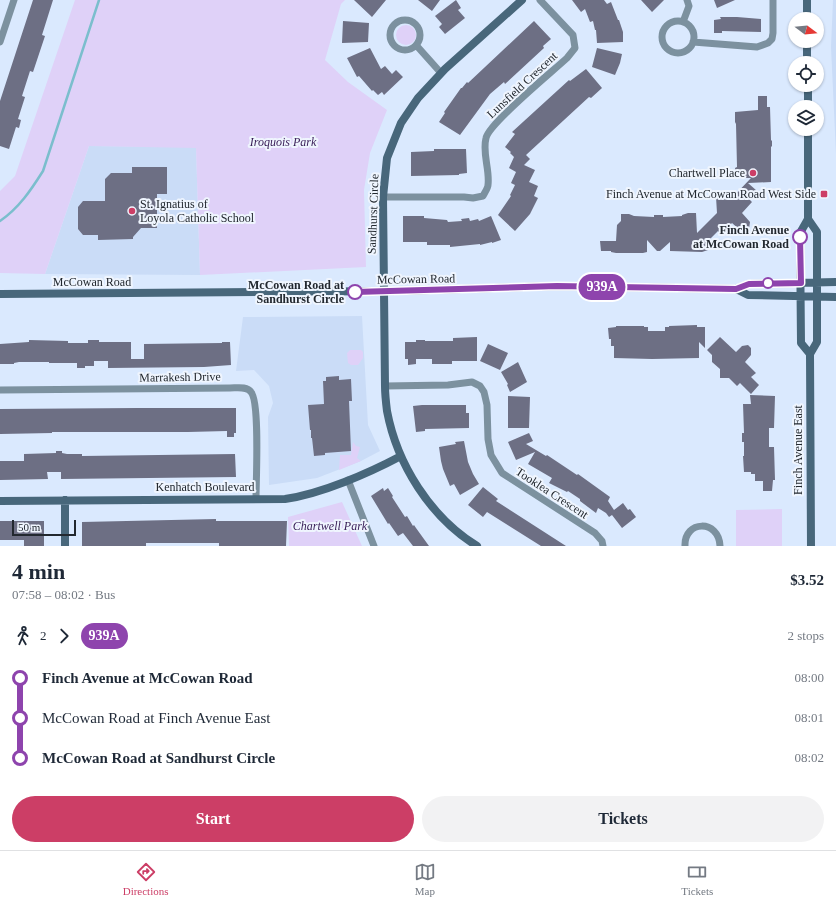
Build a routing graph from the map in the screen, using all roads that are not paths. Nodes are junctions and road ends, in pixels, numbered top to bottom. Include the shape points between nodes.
1 (14, 0) edge
2 (522, 0) edge
3 (540, 0) edge
4 (687, 0) edge
5 (773, 0) edge
6 (807, 0) edge
7 (807, 12) edge
8 (683, 22) junction
9 (0, 42) edge
10 (693, 42) junction
11 (416, 45) junction
12 (441, 73) junction
13 (808, 136) edge
14 (383, 197) junction
15 (808, 219) junction
16 (836, 282) edge
17 (801, 283) junction
18 (817, 283) junction
19 (736, 289) junction
20 (384, 291) junction
21 (0, 294) edge
22 (801, 297) junction
23 (818, 297) junction
24 (836, 297) edge
25 (810, 354) junction
26 (385, 386) junction
27 (0, 390) edge
28 (401, 456) junction
29 (348, 480) junction
30 (256, 499) junction
31 (65, 500) junction
32 (0, 501) edge
33 (65, 546) edge
34 (374, 546) edge
35 (477, 546) edge
36 (603, 546) edge
37 (685, 546) edge
38 (720, 546) edge
39 (811, 546) edge

1 - 9 street
2 - 12 main road, Sandhurst Circle
3 - 14 street, Lunsfield Crescent via 573,35 575,48 490,130 485,149 488,186 483,196
4 - 8 street via 689,6
5 - 10 street via 773,33 768,43 757,47
6 - 7 main road
8 - 10 street via 691,28
8 - 10 street via 672,23 664,30 665,45 672,52 681,53 689,49
11 - 11 street via 420,36 414,23 404,20 395,23 389,37 394,46 407,50
11 - 12 street
12 - 14 main road, Sandhurst Circle via 418,98 401,123 387,158
13 - 15 main road, Finch Avenue East
14 - 20 main road, Sandhurst Circle
15 - 17 main road, Finch Avenue East via 800,232
15 - 18 main road, Finch Avenue East via 817,232
16 - 18 main road, McCowan Road
17 - 18 main road, McCowan Road
17 - 19 main road, McCowan Road via 749,284
17 - 22 main road, Finch Avenue East
18 - 23 main road, Finch Avenue East
19 - 20 main road, McCowan Road via 557,286
19 - 22 main road, McCowan Road via 748,296
20 - 21 main road, McCowan Road
20 - 26 main road, Sandhurst Circle
22 - 23 main road, McCowan Road
22 - 25 main road, Finch Avenue East via 801,343
23 - 24 main road, McCowan Road
23 - 25 main road, Finch Avenue East via 817,342
25 - 39 main road, Finch Avenue East
26 - 28 main road, Sandhurst Circle via 391,427
26 - 36 street, Tooklea Crescent via 472,382 480,386 487,406 491,455 502,473 595,533
27 - 30 street, Marrakesh Drive via 248,389 252,393 256,411
28 - 29 main road, Kenhatch Boulevard
28 - 35 main road, Sandhurst Circle via 420,489 437,511 463,538
29 - 30 main road, Kenhatch Boulevard via 296,497
29 - 34 street
30 - 31 main road, Kenhatch Boulevard
31 - 32 main road, Kenhatch Boulevard
31 - 33 main road
37 - 38 street via 689,532 702,526 718,534

